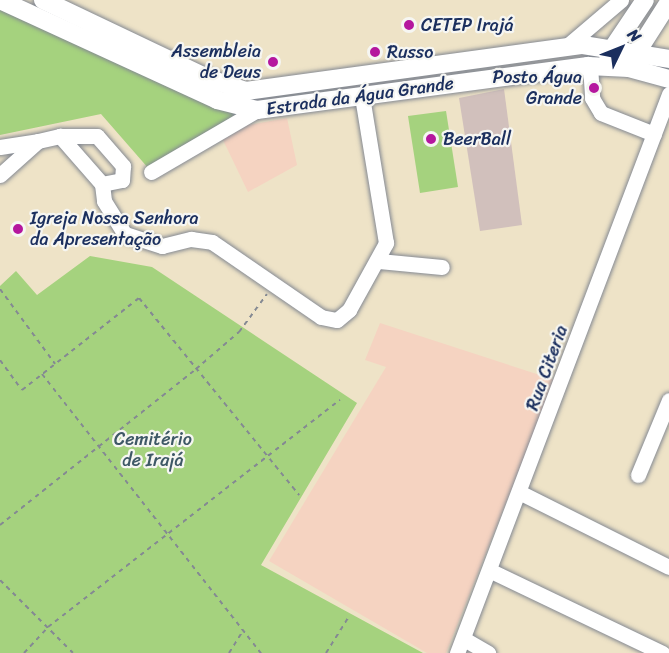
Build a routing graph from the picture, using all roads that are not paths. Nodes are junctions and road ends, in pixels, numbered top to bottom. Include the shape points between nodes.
1 (0, 0) edge
2 (43, 0) edge
3 (645, 0) edge
4 (615, 2) edge
5 (669, 2) edge
6 (629, 21) junction
7 (567, 46) junction
8 (612, 46) junction
9 (651, 50) edge
10 (597, 65) junction
11 (629, 68) junction
12 (669, 79) edge
13 (669, 94) edge
14 (362, 96) junction
15 (257, 110) junction
16 (654, 135) junction
17 (60, 136) junction
18 (38, 141) junction
19 (0, 147) edge
20 (151, 172) dead end
21 (0, 175) edge
22 (102, 184) junction
23 (379, 261) junction
24 (442, 267) dead end
25 (669, 400) edge
26 (638, 475) dead end
27 (521, 493) junction
28 (669, 567) edge
29 (491, 571) junction
30 (460, 646) edge
31 (488, 653) edge
32 (662, 653) edge

1 - 15 main road, Estrada da Água Grande via 217,100
2 - 7 main road, Estrada da Água Grande via 207,78 246,91
3 - 6 main road
4 - 6 street
4 - 7 street
5 - 9 main road
6 - 8 main road
7 - 8 main road, Estrada da Água Grande
8 - 9 main road, Estrada da Água Grande
8 - 10 main road
9 - 11 main road
10 - 11 main road, Estrada da Água Grande
10 - 14 main road, Estrada da Água Grande
10 - 16 street via 592,98 601,113
11 - 12 main road, Estrada da Água Grande
13 - 16 street, Rua Citeria
14 - 15 main road, Estrada da Água Grande
14 - 23 street via 387,225
15 - 20 street
16 - 27 street, Rua Citeria
17 - 18 street
17 - 22 street
17 - 22 street via 102,139 125,174 117,182
18 - 19 street
18 - 21 street
22 - 23 street via 104,201 125,234 162,246 191,239 212,242 321,317 337,320
23 - 24 street
25 - 26 street
27 - 28 street
27 - 29 street, Rua Citeria
29 - 30 street, Rua Citeria
29 - 32 street
30 - 31 street

